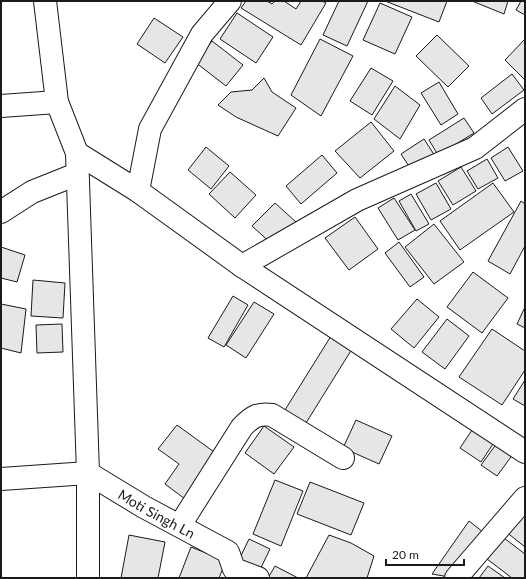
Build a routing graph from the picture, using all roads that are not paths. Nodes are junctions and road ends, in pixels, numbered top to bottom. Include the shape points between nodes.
1 (45, 1) edge
2 (230, 1) edge
3 (58, 102) junction
4 (2, 107) edge
5 (525, 109) edge
6 (77, 164) junction
7 (138, 191) junction
8 (1, 212) edge
9 (242, 266) junction
10 (525, 452) edge
11 (343, 458) dead end
12 (88, 473) junction
13 (1, 479) edge
14 (525, 498) edge
15 (180, 525) junction
16 (88, 578) edge
17 (258, 578) edge
18 (456, 578) edge

1 - 3 street
2 - 7 street via 202,34 150,129
3 - 4 street
3 - 6 street
5 - 9 street via 474,148 357,200
6 - 7 street
6 - 8 street
6 - 12 street
7 - 9 street
9 - 10 street
11 - 15 street via 272,415 253,415 242,427
12 - 13 street
12 - 15 street, Moti Singh Ln via 144,507
12 - 16 street
14 - 18 street
15 - 17 street, Moti Singh Ln via 228,552 234,569

